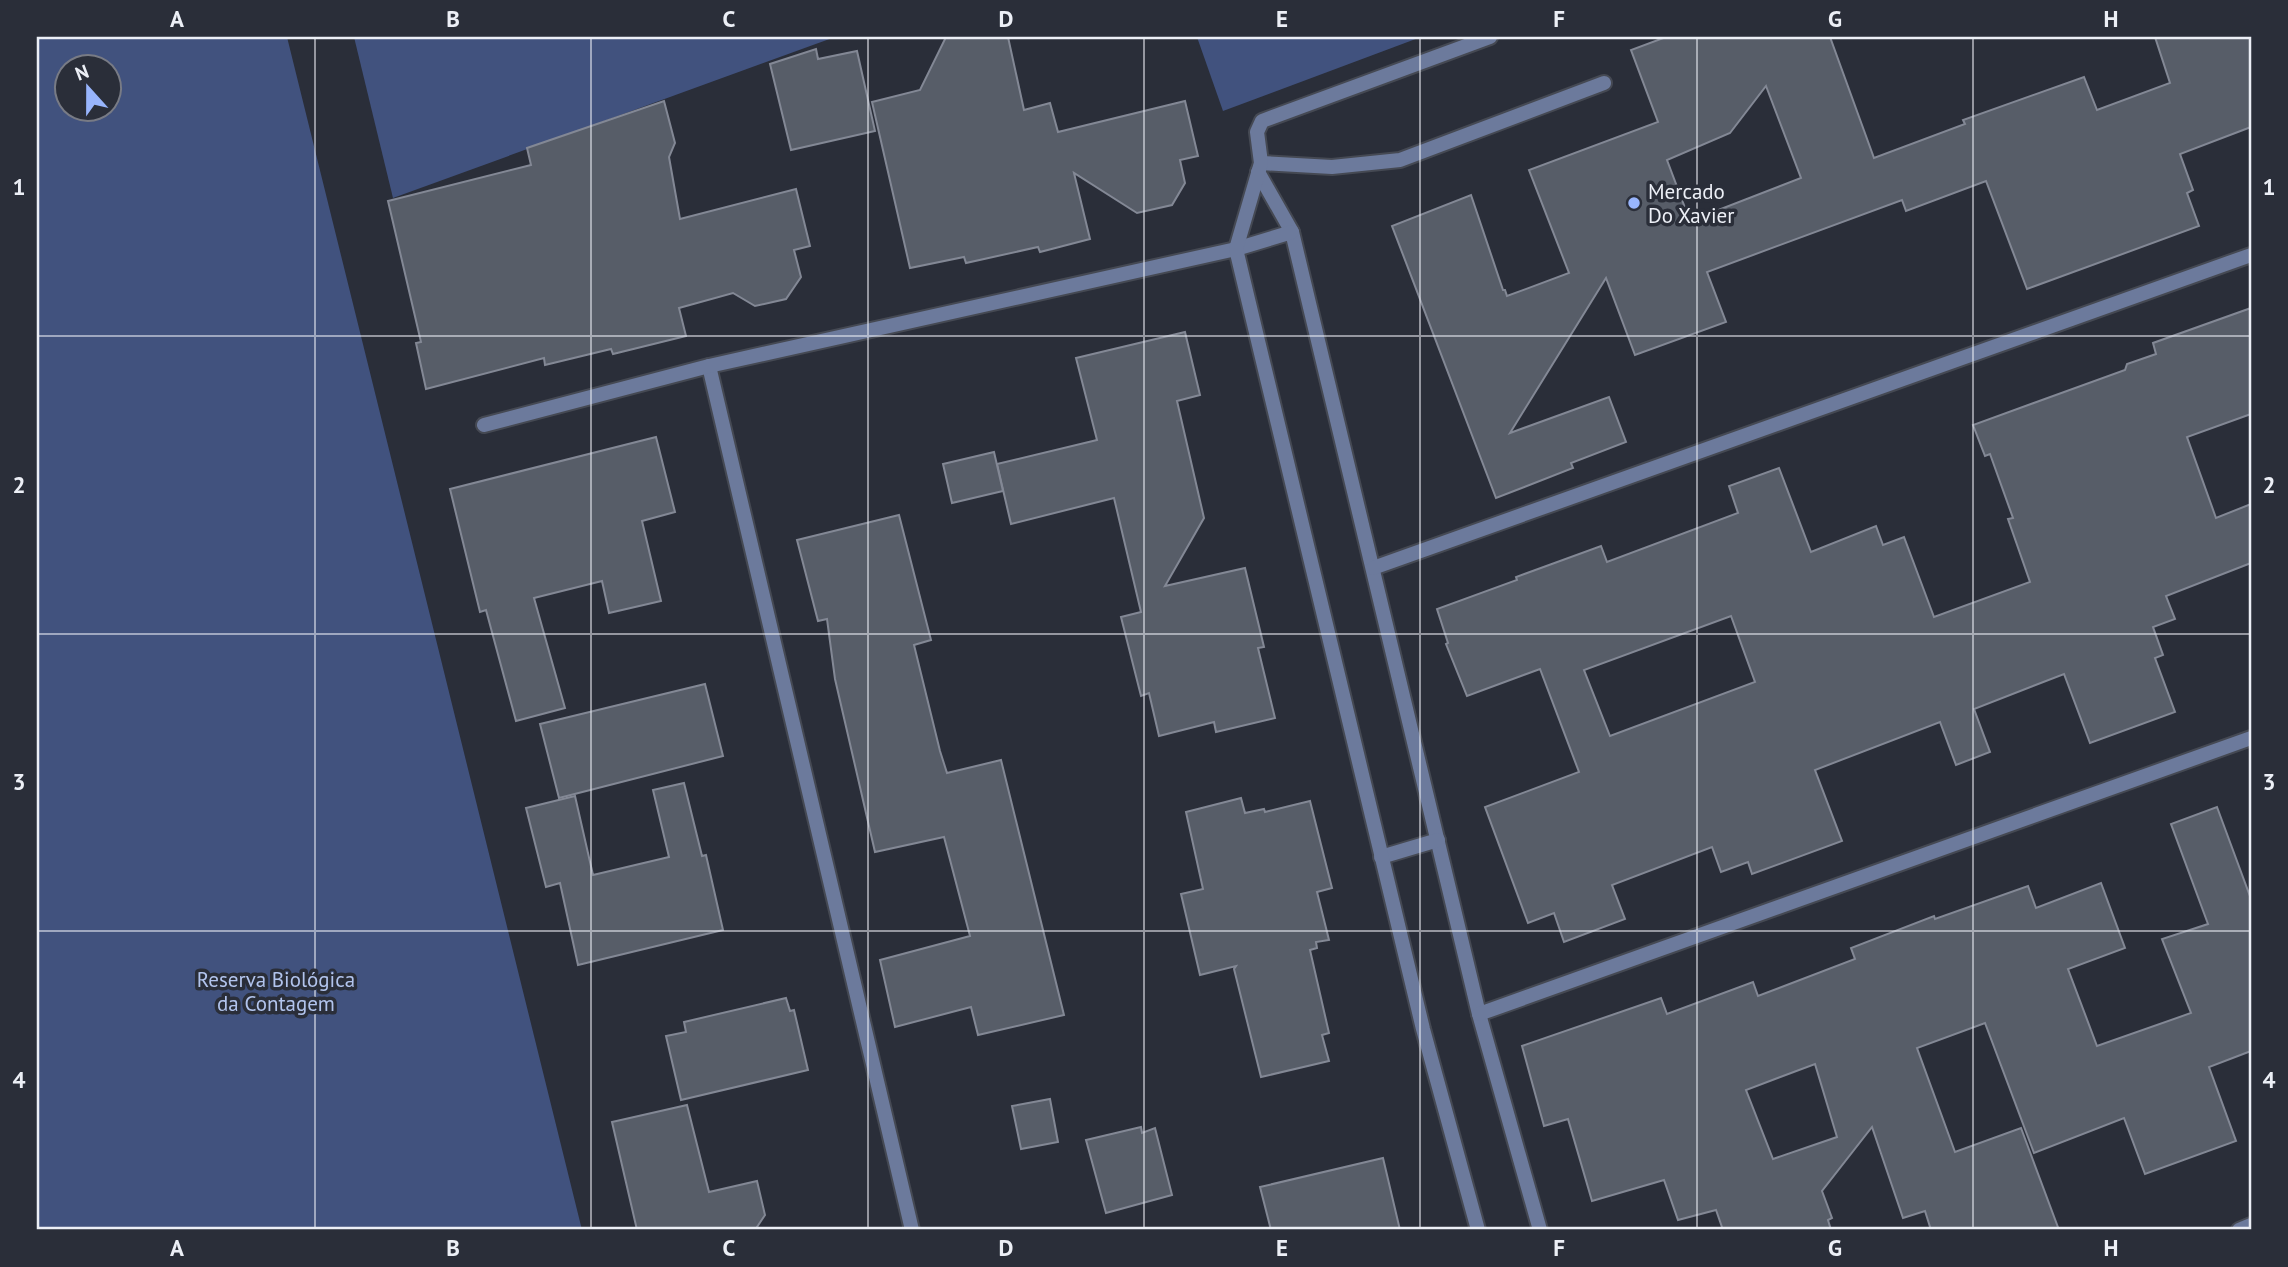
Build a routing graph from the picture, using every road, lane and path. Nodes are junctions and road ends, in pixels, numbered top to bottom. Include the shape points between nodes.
1 (1490, 37) edge
2 (1604, 83) dead end
3 (1259, 168) junction
4 (1292, 232) junction
5 (1236, 249) junction
6 (2251, 255) edge
7 (709, 366) junction
8 (484, 425) dead end
9 (1373, 568) junction
10 (2251, 738) edge
11 (1438, 840) junction
12 (1381, 857) junction
13 (1479, 1014) junction
14 (2251, 1225) edge
15 (912, 1230) edge
16 (1478, 1230) edge
17 (1540, 1230) edge
18 (2239, 1230) edge

1 - 3 street via 1267,118 1257,132
2 - 3 street via 1400,160
3 - 4 street
3 - 5 street
4 - 5 street
4 - 9 street
5 - 7 street
5 - 12 street
6 - 9 street
7 - 8 street
7 - 15 street
9 - 11 street
10 - 13 street
11 - 12 street
11 - 13 street
12 - 16 street
13 - 17 street
14 - 18 street

